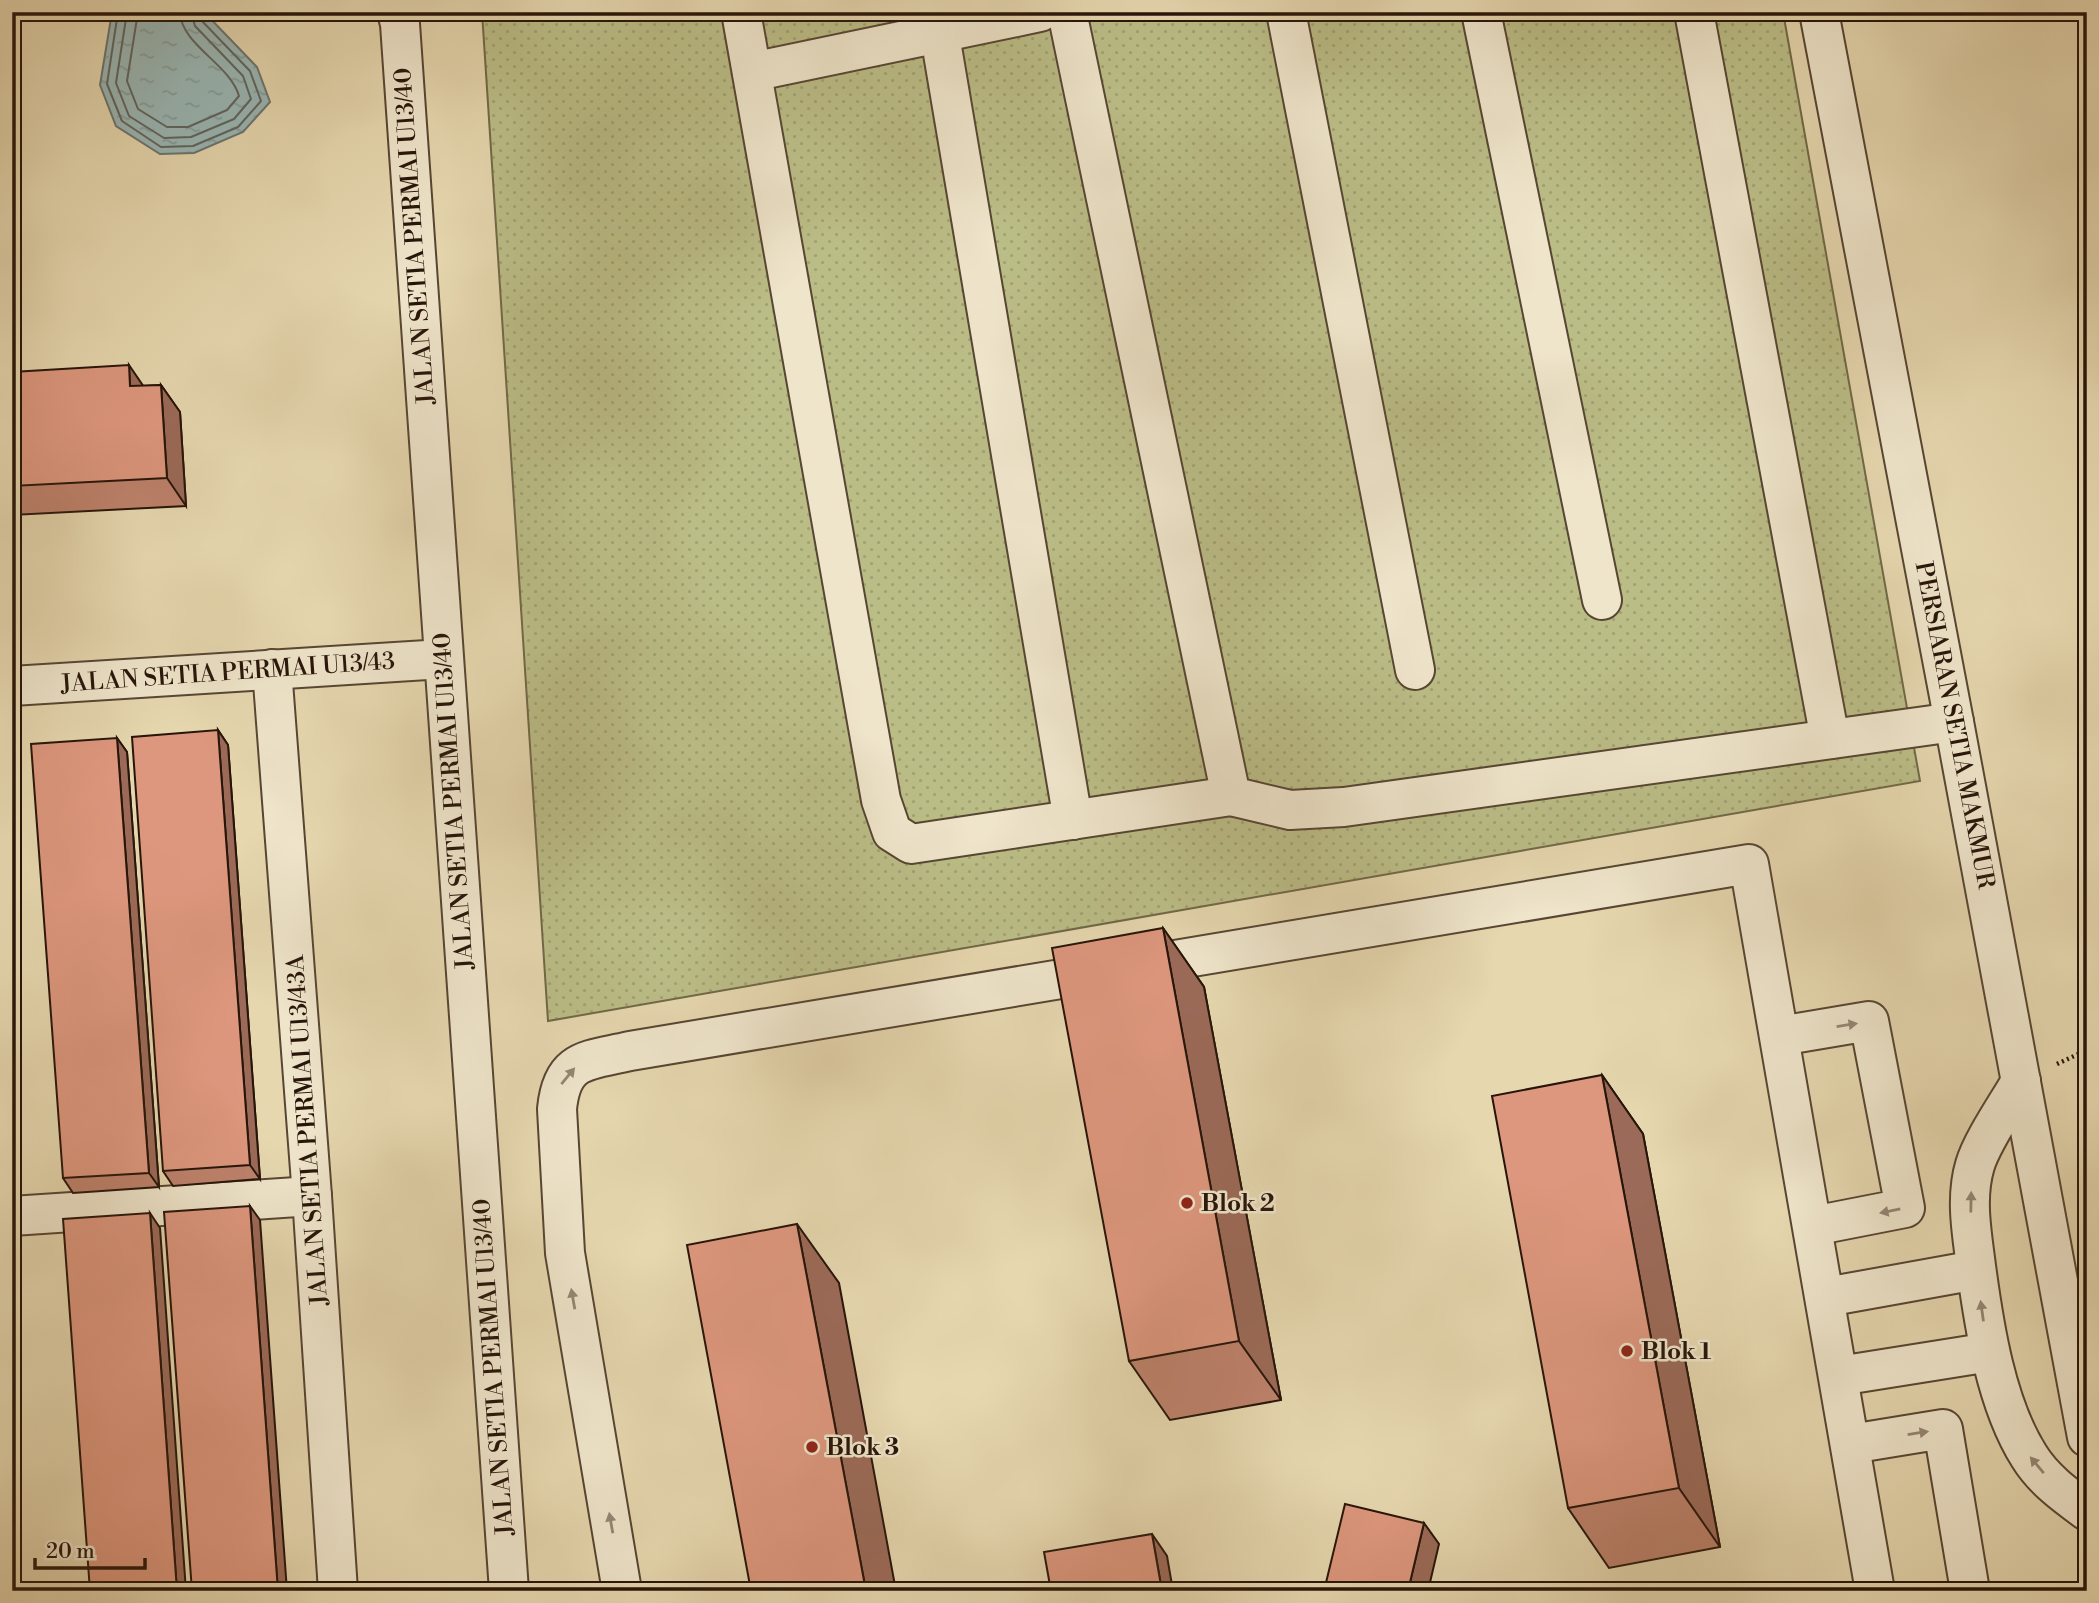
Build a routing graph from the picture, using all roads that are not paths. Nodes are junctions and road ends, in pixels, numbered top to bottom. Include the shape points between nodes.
1 (397, 12) edge
2 (741, 12) edge
3 (1040, 12) edge
4 (1067, 12) edge
5 (1286, 12) edge
6 (1481, 12) edge
7 (1695, 12) edge
8 (1819, 12) edge
9 (938, 23) edge
10 (752, 72) junction
11 (1602, 600) dead end
12 (443, 659) junction
13 (272, 669) junction
14 (1415, 670) dead end
15 (12, 685) edge
16 (1954, 722) junction
17 (1830, 739) junction
18 (1231, 796) junction
19 (1073, 820) junction
20 (1780, 1036) junction
21 (2021, 1081) junction
22 (312, 1196) junction
23 (12, 1216) edge
24 (1813, 1226) junction
25 (1976, 1270) junction
26 (1826, 1297) junction
27 (1990, 1352) junction
28 (1839, 1376) junction
29 (2087, 1437) edge
30 (1851, 1444) junction
31 (2087, 1511) edge
32 (338, 1591) edge
33 (509, 1591) edge
34 (622, 1591) edge
35 (1875, 1591) edge
36 (1970, 1591) edge

1 - 12 street, JALAN SETIA PERMAI U13/40
2 - 10 street
3 - 9 street
4 - 18 street
5 - 14 street
6 - 11 street
7 - 17 street
8 - 16 street, PERSIARAN SETIA MAKMUR
9 - 10 street
9 - 19 street
10 - 19 street via 881,800 892,832 911,844
12 - 13 street, JALAN SETIA PERMAI U13/43
12 - 33 street, JALAN SETIA PERMAI U13/40
13 - 15 street, JALAN SETIA PERMAI U13/43
13 - 22 street, JALAN SETIA PERMAI U13/43A
16 - 17 street
16 - 21 street, PERSIARAN SETIA MAKMUR
17 - 18 street via 1343,807 1290,810
18 - 19 street
20 - 24 street
20 -> 24 street via 1869,1021 1905,1208
34 -> 20 street via 565,1252 557,1109 559,1088 569,1071 582,1062 1749,864
25 -> 21 street via 1970,1225 1975,1165
21 - 29 street, PERSIARAN SETIA MAKMUR
22 - 23 street
22 - 32 street, JALAN SETIA PERMAI U13/43A
24 - 26 street
25 - 26 street
27 -> 25 street
26 - 28 street
27 - 28 street
31 -> 27 street via 2059,1491 2029,1456 2009,1413
28 - 30 street
30 - 35 street
30 -> 36 street via 1943,1429

